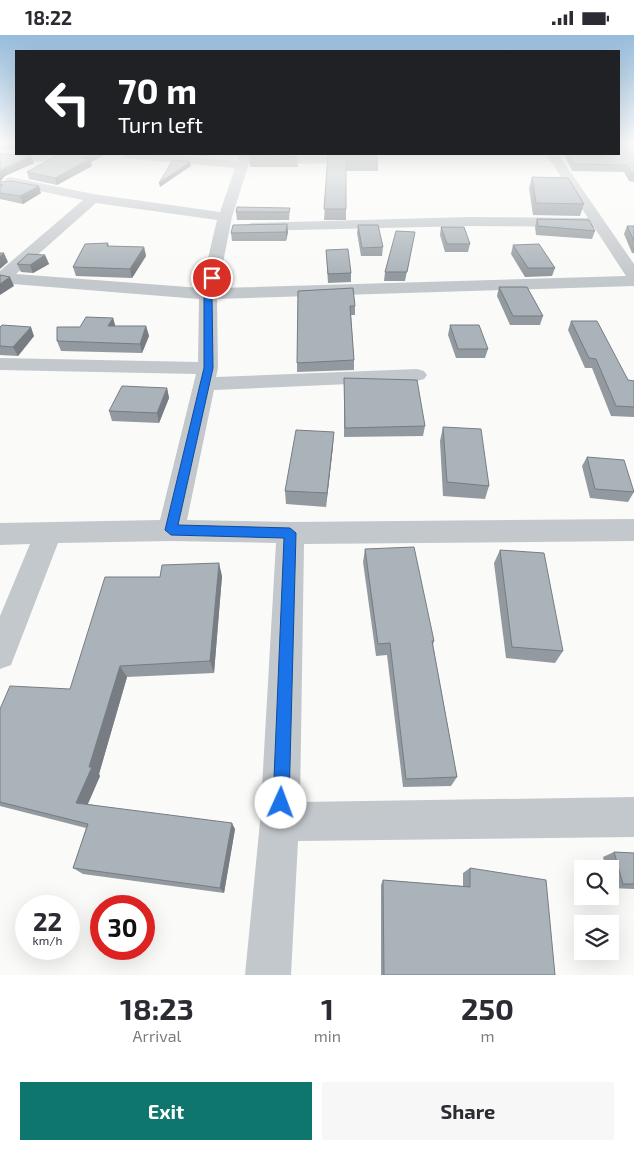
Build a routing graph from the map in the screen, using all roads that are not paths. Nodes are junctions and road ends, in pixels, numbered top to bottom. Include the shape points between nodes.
1 (25, 188) edge
2 (235, 188) edge
3 (575, 188) edge
4 (93, 198) junction
5 (224, 222) junction
6 (598, 223) junction
7 (631, 268) edge
8 (1, 278) edge
9 (634, 281) edge
10 (208, 295) junction
11 (0, 364) edge
12 (417, 375) dead end
13 (207, 376) junction
14 (171, 530) junction
15 (634, 530) edge
16 (290, 533) junction
17 (0, 534) edge
18 (48, 534) junction
19 (0, 654) edge
20 (634, 817) edge
21 (280, 822) junction
22 (268, 975) edge

1 - 4 street
2 - 5 street
3 - 6 street
4 - 5 street
4 - 8 street
5 - 6 street via 374,226 488,220
5 - 10 street
6 - 7 street
8 - 10 street
9 - 10 street
10 - 13 street
11 - 13 street
12 - 13 street
13 - 14 street
14 - 16 street
14 - 18 street
15 - 16 street
16 - 21 street
17 - 18 street
18 - 19 street
20 - 21 street
21 - 22 street

